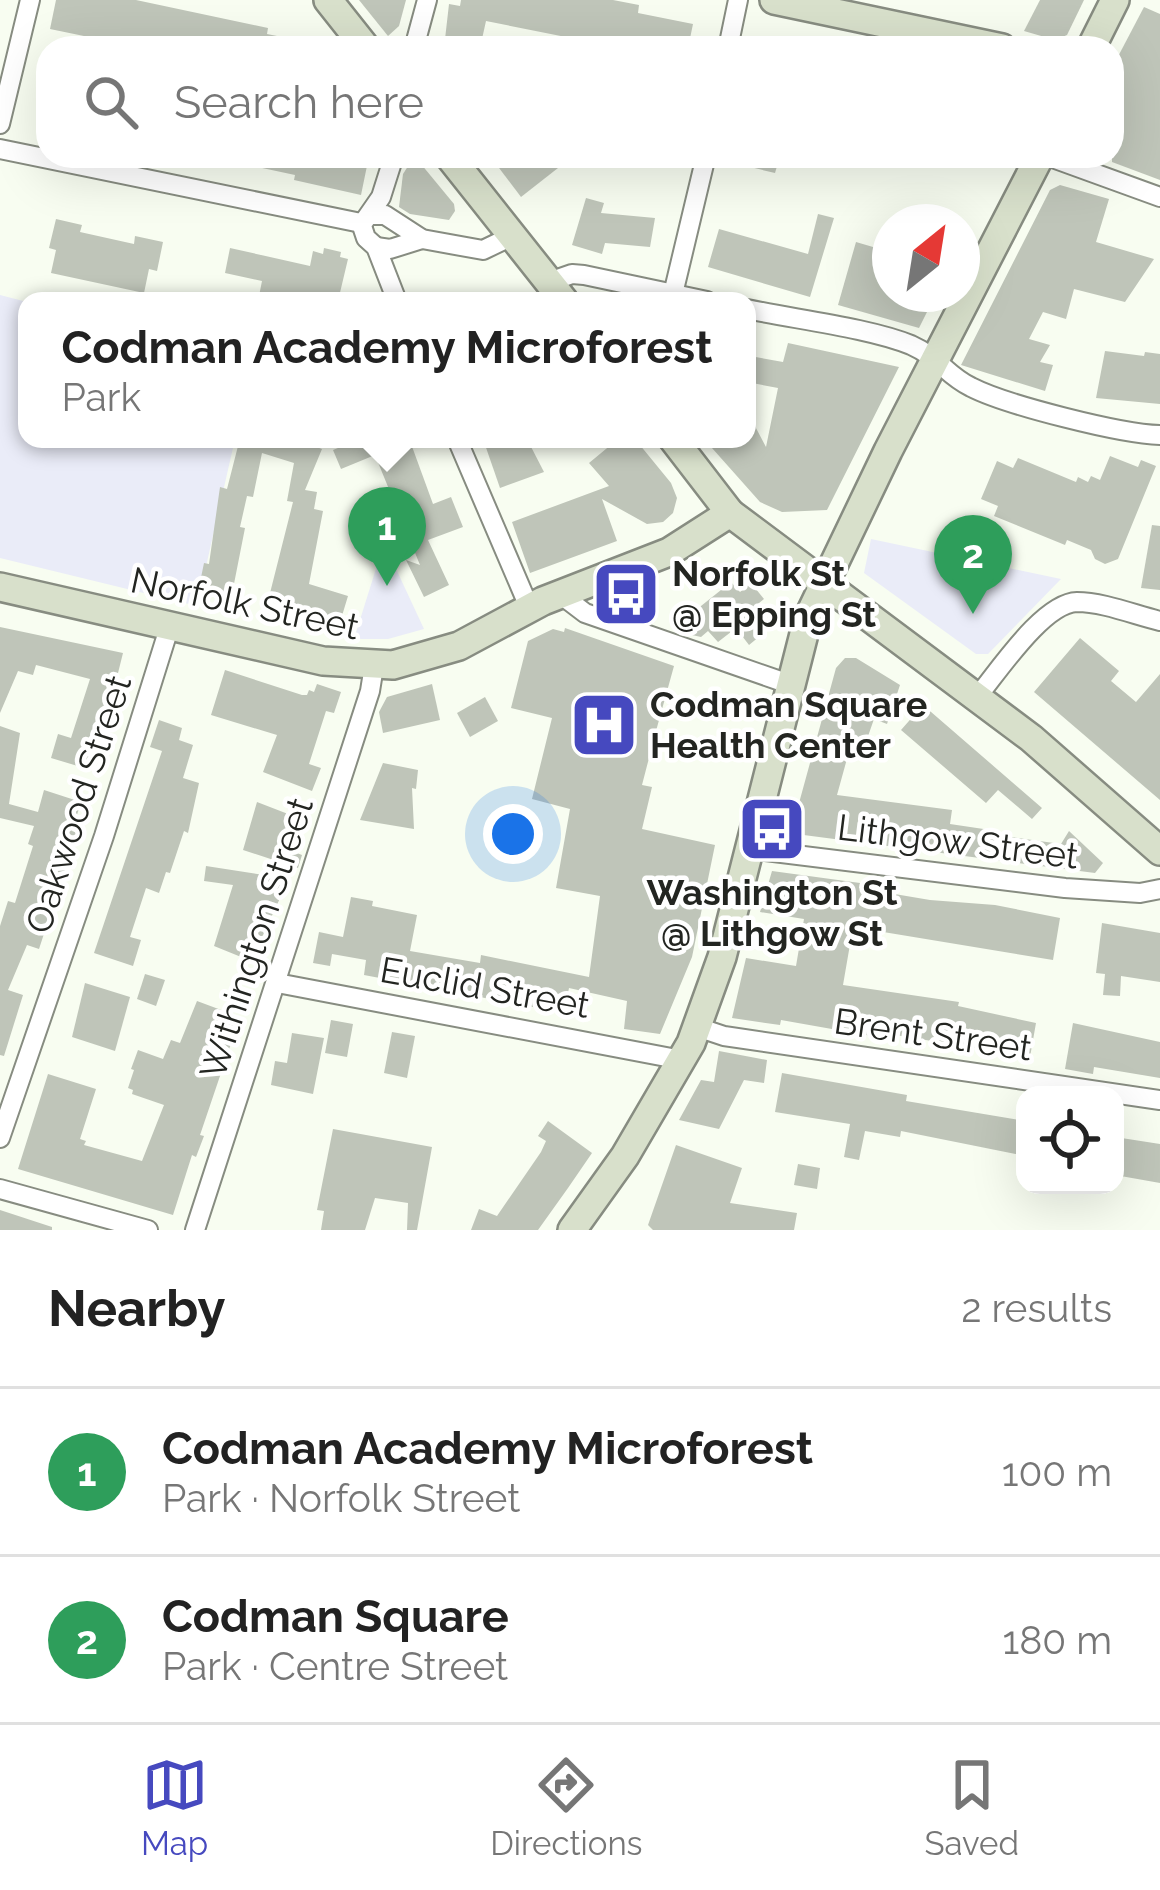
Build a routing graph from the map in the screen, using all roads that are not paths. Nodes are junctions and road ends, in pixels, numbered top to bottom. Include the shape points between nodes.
1 (30, 0) edge
2 (328, 0) edge
3 (427, 0) edge
4 (738, 0) edge
5 (774, 0) edge
6 (1115, 0) edge
7 (356, 36) edge
8 (417, 36) edge
9 (730, 36) edge
10 (945, 36) edge
11 (1097, 36) edge
12 (0, 124) edge
13 (0, 149) edge
14 (36, 156) edge
15 (99, 168) edge
16 (389, 168) edge
17 (458, 168) edge
18 (703, 168) edge
19 (1037, 168) edge
20 (1077, 168) edge
21 (1160, 197) edge
22 (366, 219) junction
23 (512, 236) junction
24 (422, 239) junction
25 (376, 248) junction
26 (393, 292) edge
27 (556, 292) edge
28 (665, 292) edge
29 (674, 292) edge
30 (756, 311) edge
31 (936, 357) junction
32 (1160, 435) edge
33 (461, 448) edge
34 (680, 448) edge
35 (730, 513) junction
36 (823, 584) junction
37 (0, 587) edge
38 (560, 594) junction
39 (529, 607) junction
40 (1160, 620) edge
41 (170, 626) junction
42 (374, 666) junction
43 (789, 684) junction
44 (977, 697) junction
45 (748, 849) junction
46 (1160, 851) edge
47 (1160, 889) edge
48 (277, 982) junction
49 (697, 1027) junction
50 (682, 1060) junction
51 (1160, 1100) edge
52 (0, 1138) edge
53 (0, 1189) edge
54 (148, 1230) edge
55 (195, 1230) edge
56 (572, 1230) edge

1 - 12 street
2 - 7 main road
3 - 8 street
4 - 9 street
5 - 10 main road
6 - 11 main road
13 - 14 street
15 - 22 street
16 - 22 street
17 - 23 main road
18 - 29 street
19 - 31 main road
20 - 21 street
22 - 24 street via 386,215
22 - 25 street via 366,238
23 - 24 street via 483,250
23 - 27 main road
24 - 25 street
25 - 26 street
27 - 28 street via 572,274
30 - 31 street
31 - 32 street via 977,391
31 - 36 main road
33 - 39 street
34 - 35 main road
35 - 36 main road
35 - 38 main road, Norfolk Street via 669,552
36 - 43 main road
36 - 44 main road
37 - 41 main road, Norfolk Street
38 - 39 main road, Norfolk Street
38 - 43 street via 585,613
39 - 42 main road, Norfolk Street via 459,646
40 - 44 street via 1084,603 1060,606
41 - 42 main road, Norfolk Street
41 - 52 street, Oakwood Street
42 - 48 street, Withington Street
43 - 45 main road
44 - 46 main road
45 - 47 street, Lithgow Street via 1065,887
45 - 49 main road
48 - 50 street, Euclid Street
48 - 55 street, Withington Street
49 - 50 main road
49 - 51 street, Brent Street
50 - 56 main road
53 - 54 street

